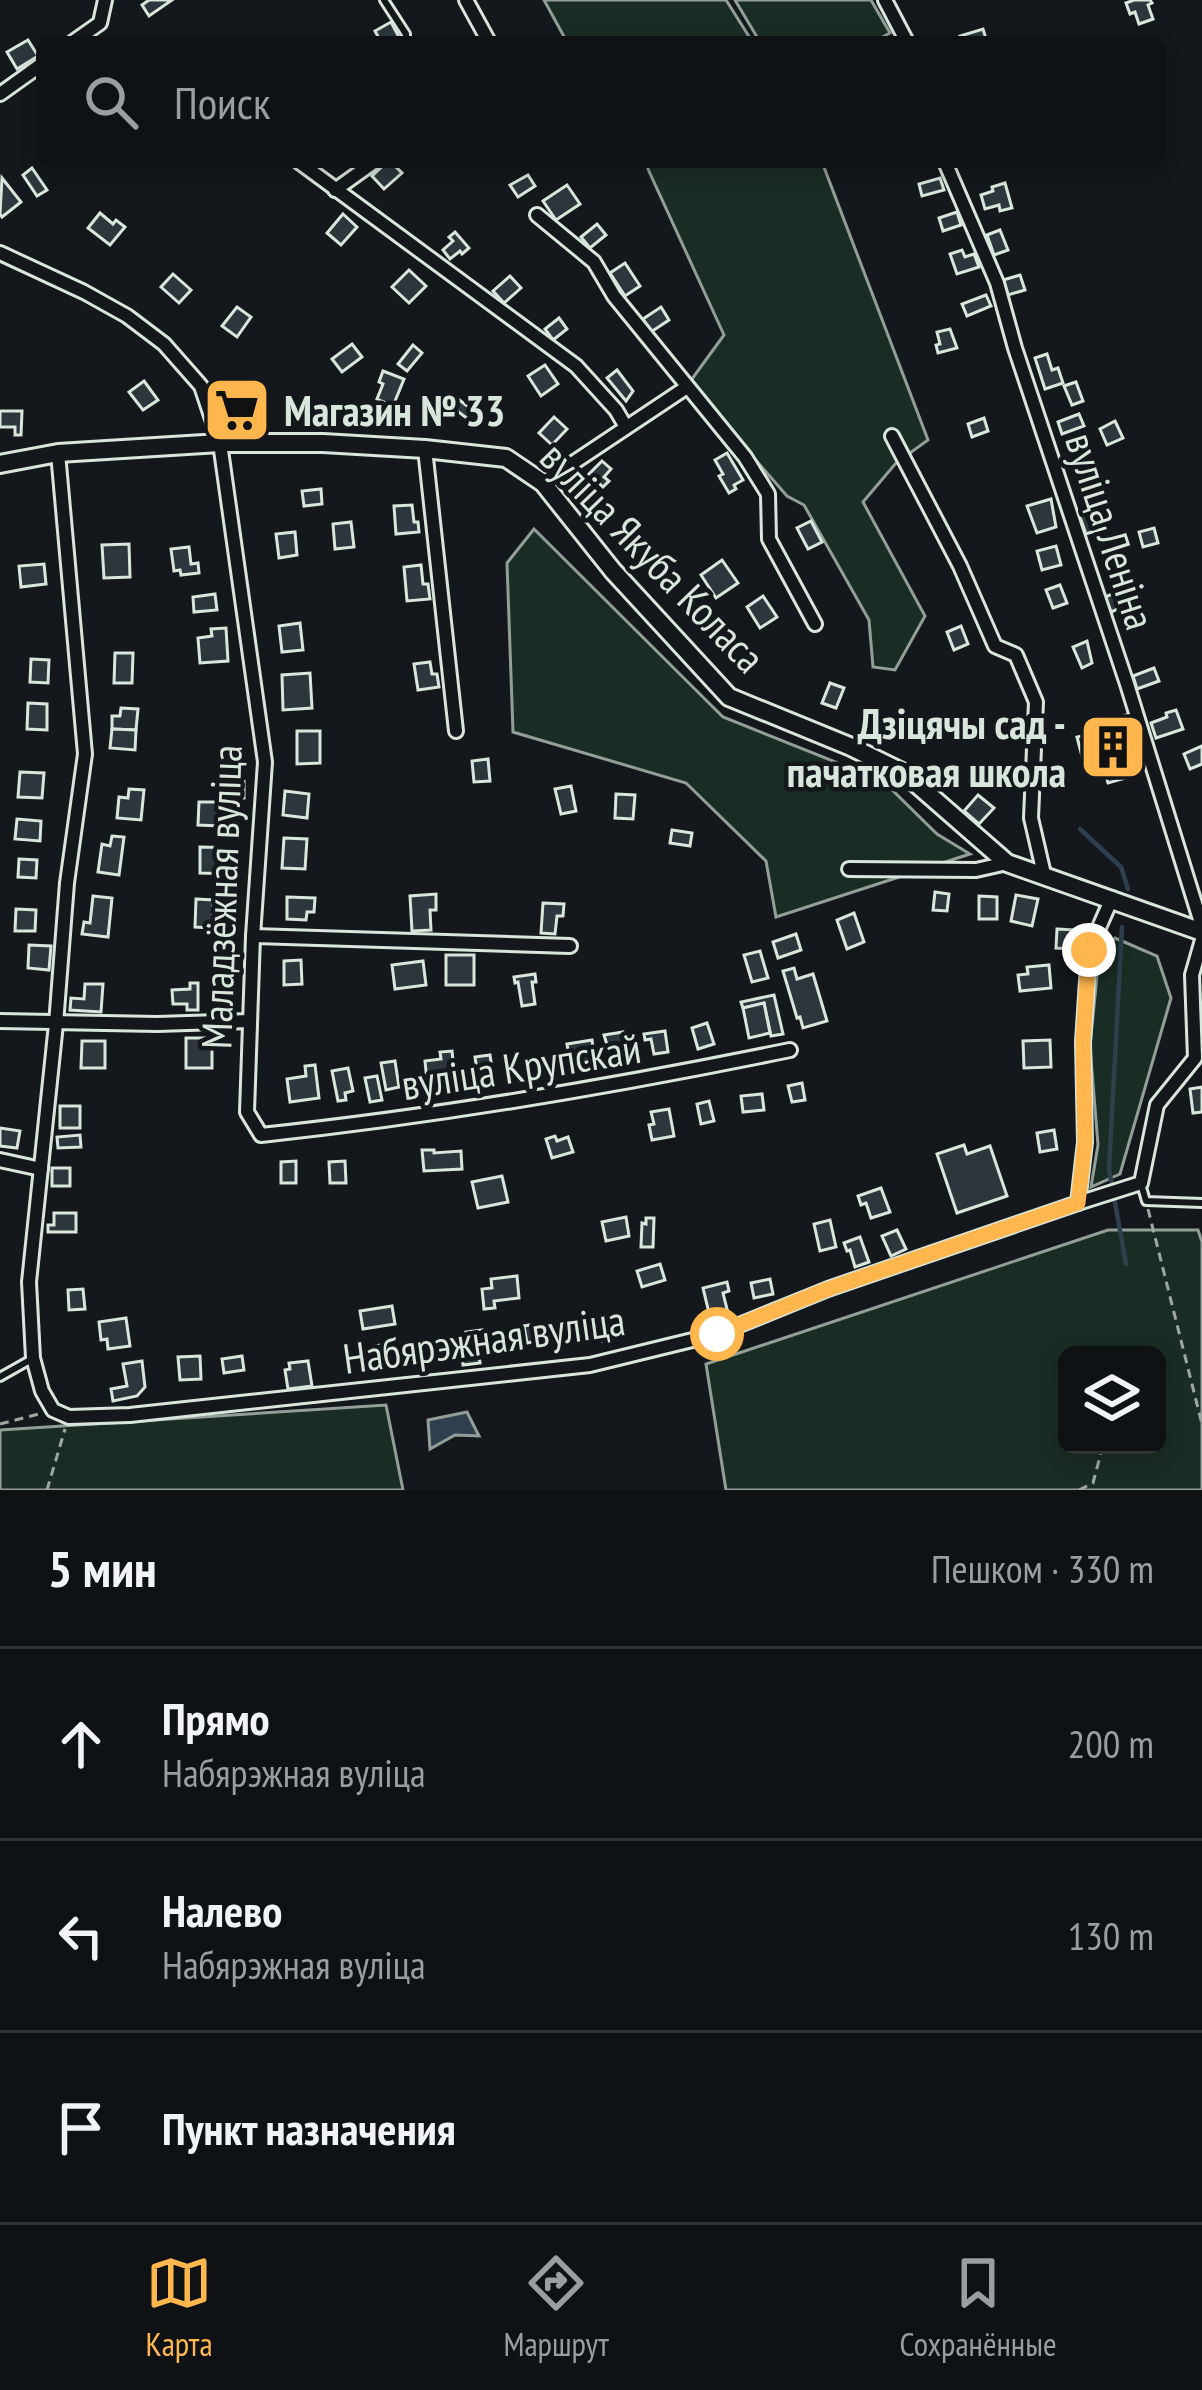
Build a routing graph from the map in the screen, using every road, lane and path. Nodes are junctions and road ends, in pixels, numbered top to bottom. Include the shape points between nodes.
1 (105, 0) edge
2 (384, 0) edge
3 (466, 0) edge
4 (885, 0) edge
5 (82, 36) edge
6 (406, 36) edge
7 (487, 36) edge
8 (905, 36) edge
9 (36, 68) edge
10 (0, 94) edge
11 (307, 168) edge
12 (366, 168) edge
13 (948, 168) edge
14 (335, 190) junction
15 (537, 215) dead end
16 (0, 253) edge
17 (687, 387) junction
18 (626, 427) junction
19 (892, 436) dead end
20 (220, 443) junction
21 (425, 449) junction
22 (58, 453) junction
23 (0, 464) edge
24 (543, 483) junction
25 (815, 624) dead end
26 (456, 731) dead end
27 (1007, 863) junction
28 (849, 869) dead end
29 (1044, 874) junction
30 (1112, 898) junction
31 (1202, 933) edge
32 (253, 936) junction
33 (570, 946) dead end
34 (0, 1021) edge
35 (250, 1021) junction
36 (56, 1024) junction
37 (790, 1050) dead end
38 (261, 1136) joint
39 (0, 1160) edge
40 (41, 1169) junction
41 (1141, 1183) junction
42 (1146, 1201) junction
43 (1078, 1203) junction
44 (1202, 1203) edge
45 (33, 1358) junction
46 (0, 1377) edge
47 (53, 1410) junction
48 (69, 1417) junction
49 (0, 1424) edge
50 (1202, 1424) edge
51 (1101, 1454) edge
52 (46, 1490) edge
53 (1079, 1490) edge

1 - 5 street via 100,23
2 - 6 lane
3 - 7 street
4 - 8 street
9 - 10 street
11 - 14 street
12 - 14 street
13 - 31 street, вуліца Леніна via 998,283
14 - 18 street via 575,366
15 - 17 street via 594,262
16 - 20 street via 84,292 164,344 201,386
17 - 18 street
17 - 25 street via 768,494 769,539
18 - 24 street
19 - 29 street via 995,646 1016,655 1036,702 1030,818
20 - 21 street, вуліца Якуба Коласа
20 - 22 street, вуліца Якуба Коласа
20 - 32 street, Маладзёжная вуліца via 266,762
21 - 24 street, вуліца Якуба Коласа via 506,458
21 - 26 street
22 - 23 street, вуліца Якуба Коласа
22 - 36 street via 85,754
24 - 27 street, вуліца Якуба Коласа via 729,697 904,773
27 - 28 street via 976,871
27 - 29 street, вуліца Якуба Коласа
29 - 30 street, вуліца Якуба Коласа
30 - 31 street, вуліца Якуба Коласа
30 - 43 street via 1089,950
31 - 41 street via 1192,975 1196,1058 1156,1105
32 - 33 street
32 - 35 street, Маладзёжная вуліца
34 - 36 street
35 - 36 street
35 - 38 street, Маладзёжная вуліца via 247,1112
36 - 40 street
37 - 38 street, вуліца Крупскай
39 - 40 street
40 - 45 street via 29,1282
41 - 42 lane
41 - 43 street, Набярэжная вуліца
42 - 44 lane
42 - 50 path
43 - 48 street, Набярэжная вуліца via 717,1334 590,1365
45 - 46 lane
45 - 47 street
47 - 48 street, Набярэжная вуліца
47 - 49 path
48 - 52 path
51 - 53 path via 1093,1483

